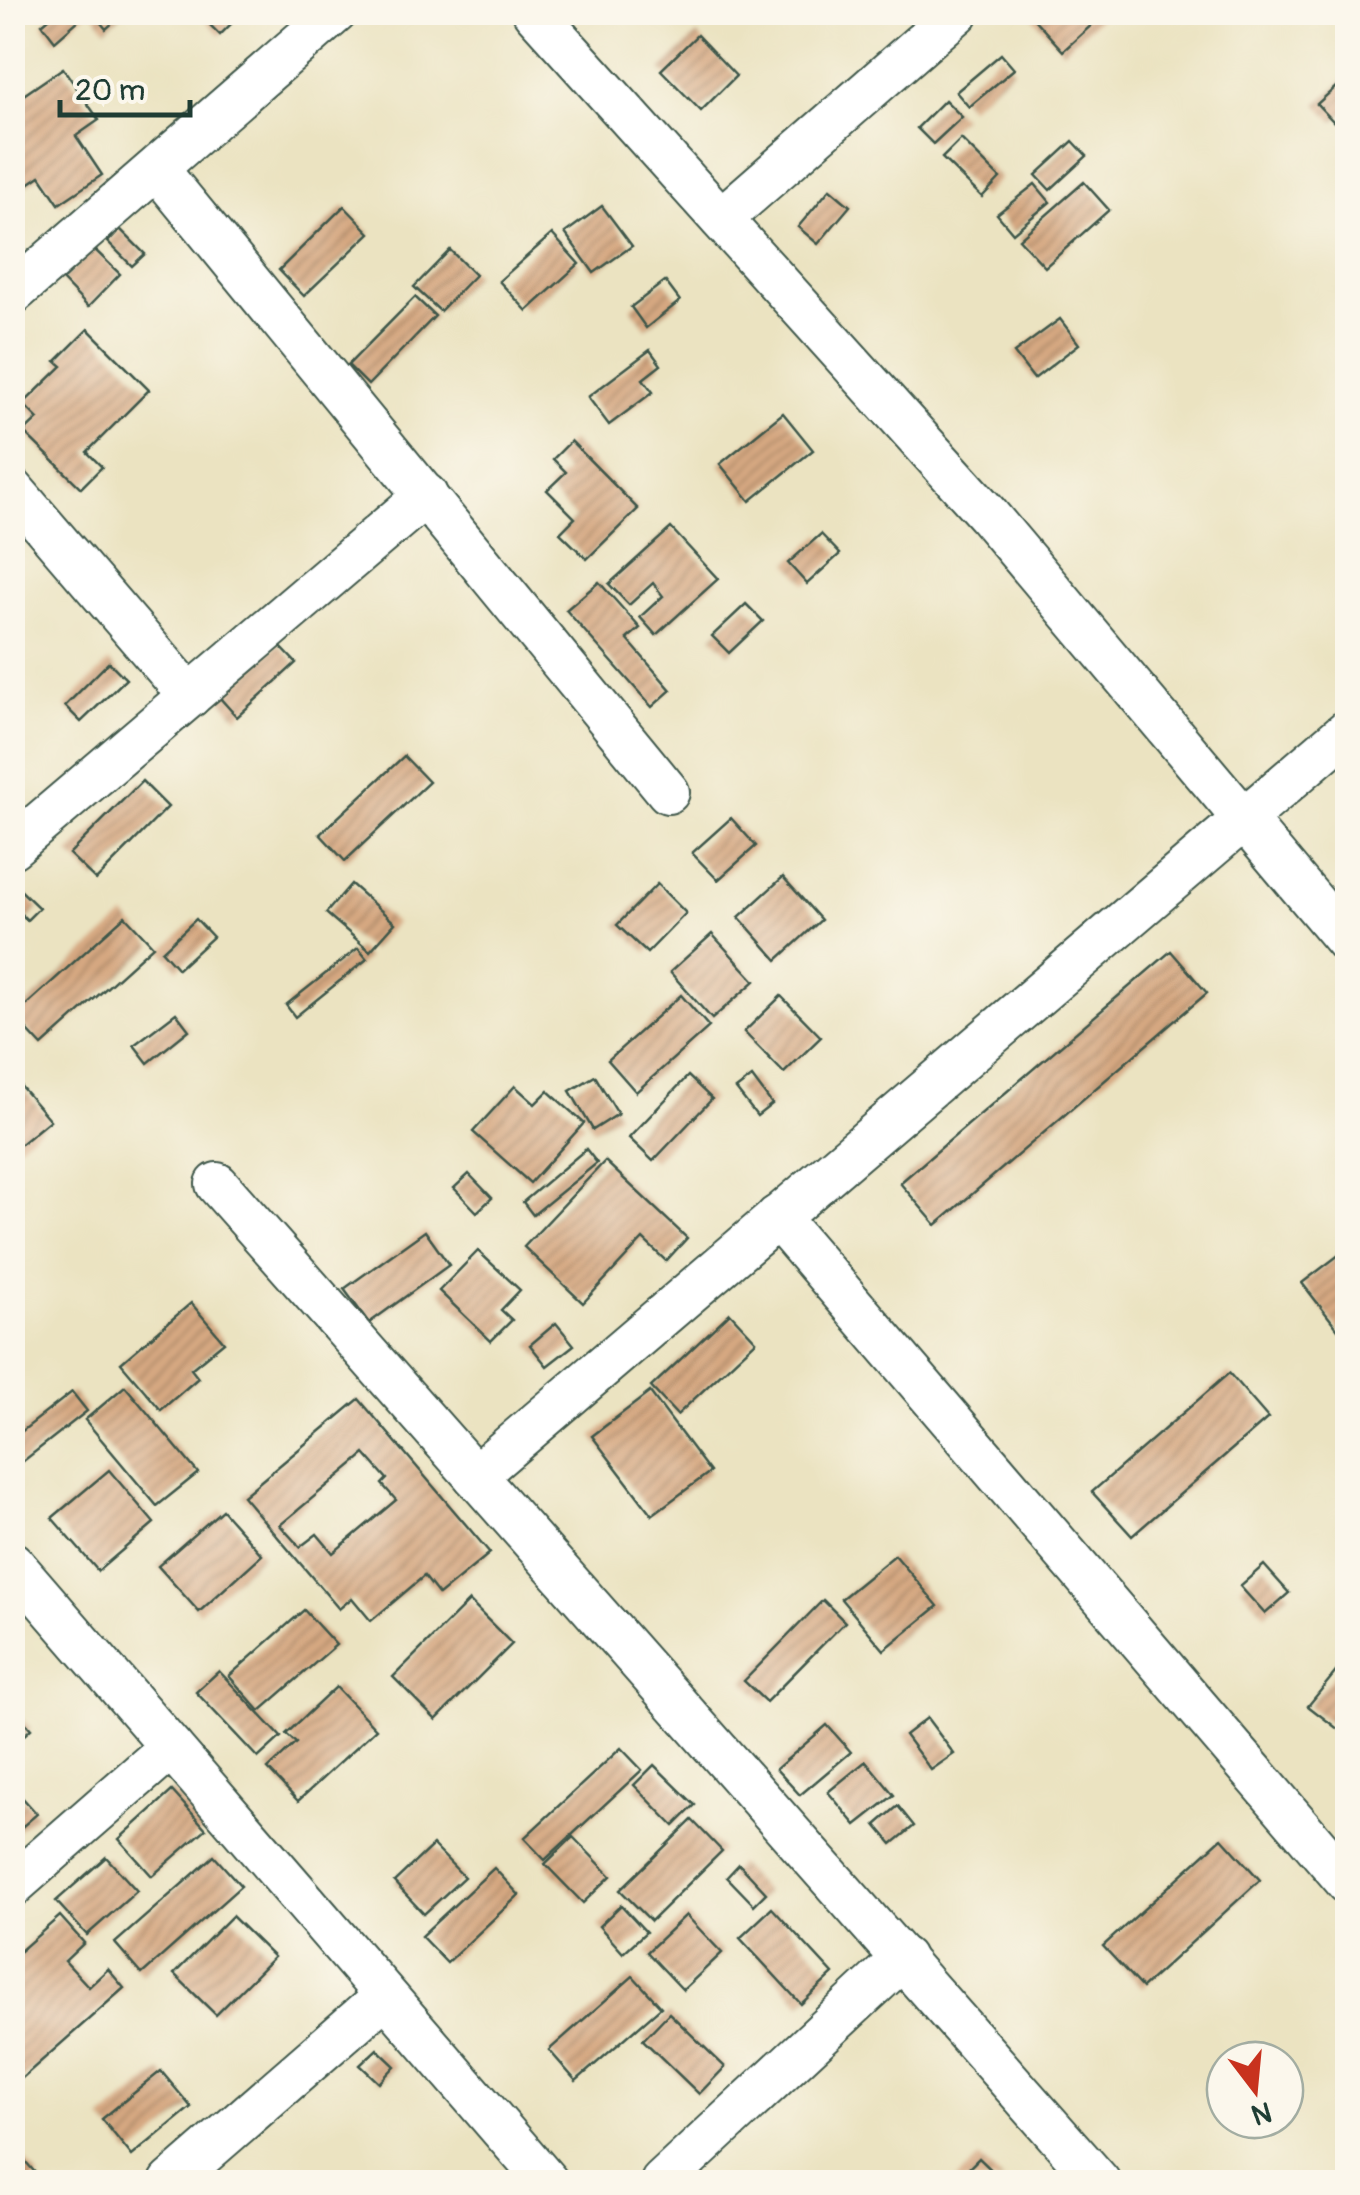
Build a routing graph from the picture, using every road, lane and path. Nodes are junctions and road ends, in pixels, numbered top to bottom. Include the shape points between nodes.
1 (336, 12) edge
2 (534, 12) edge
3 (958, 12) edge
4 (157, 168) junction
5 (721, 220) junction
6 (12, 294) edge
7 (12, 489) edge
8 (426, 495) junction
9 (190, 696) junction
10 (1348, 730) edge
11 (668, 792) dead end
12 (1244, 820) junction
13 (12, 846) edge
14 (1348, 943) edge
15 (218, 1184) dead end
16 (777, 1218) junction
17 (475, 1476) junction
18 (12, 1563) edge
19 (171, 1747) junction
20 (1348, 1884) edge
21 (12, 1886) edge
22 (902, 1958) junction
23 (385, 1996) junction
24 (172, 2182) edge
25 (547, 2182) edge
26 (662, 2182) edge
27 (1099, 2182) edge

1 - 4 street
2 - 5 street
3 - 5 street
4 - 6 street
4 - 8 street
5 - 12 street via 987,514
7 - 9 street
8 - 9 street
8 - 11 street
9 - 13 street
10 - 12 street
12 - 14 street
12 - 16 street
15 - 17 street
16 - 17 street
16 - 20 street
17 - 22 street
18 - 19 street
19 - 21 street
19 - 23 street
22 - 26 street
22 - 27 street
23 - 24 street
23 - 25 street

